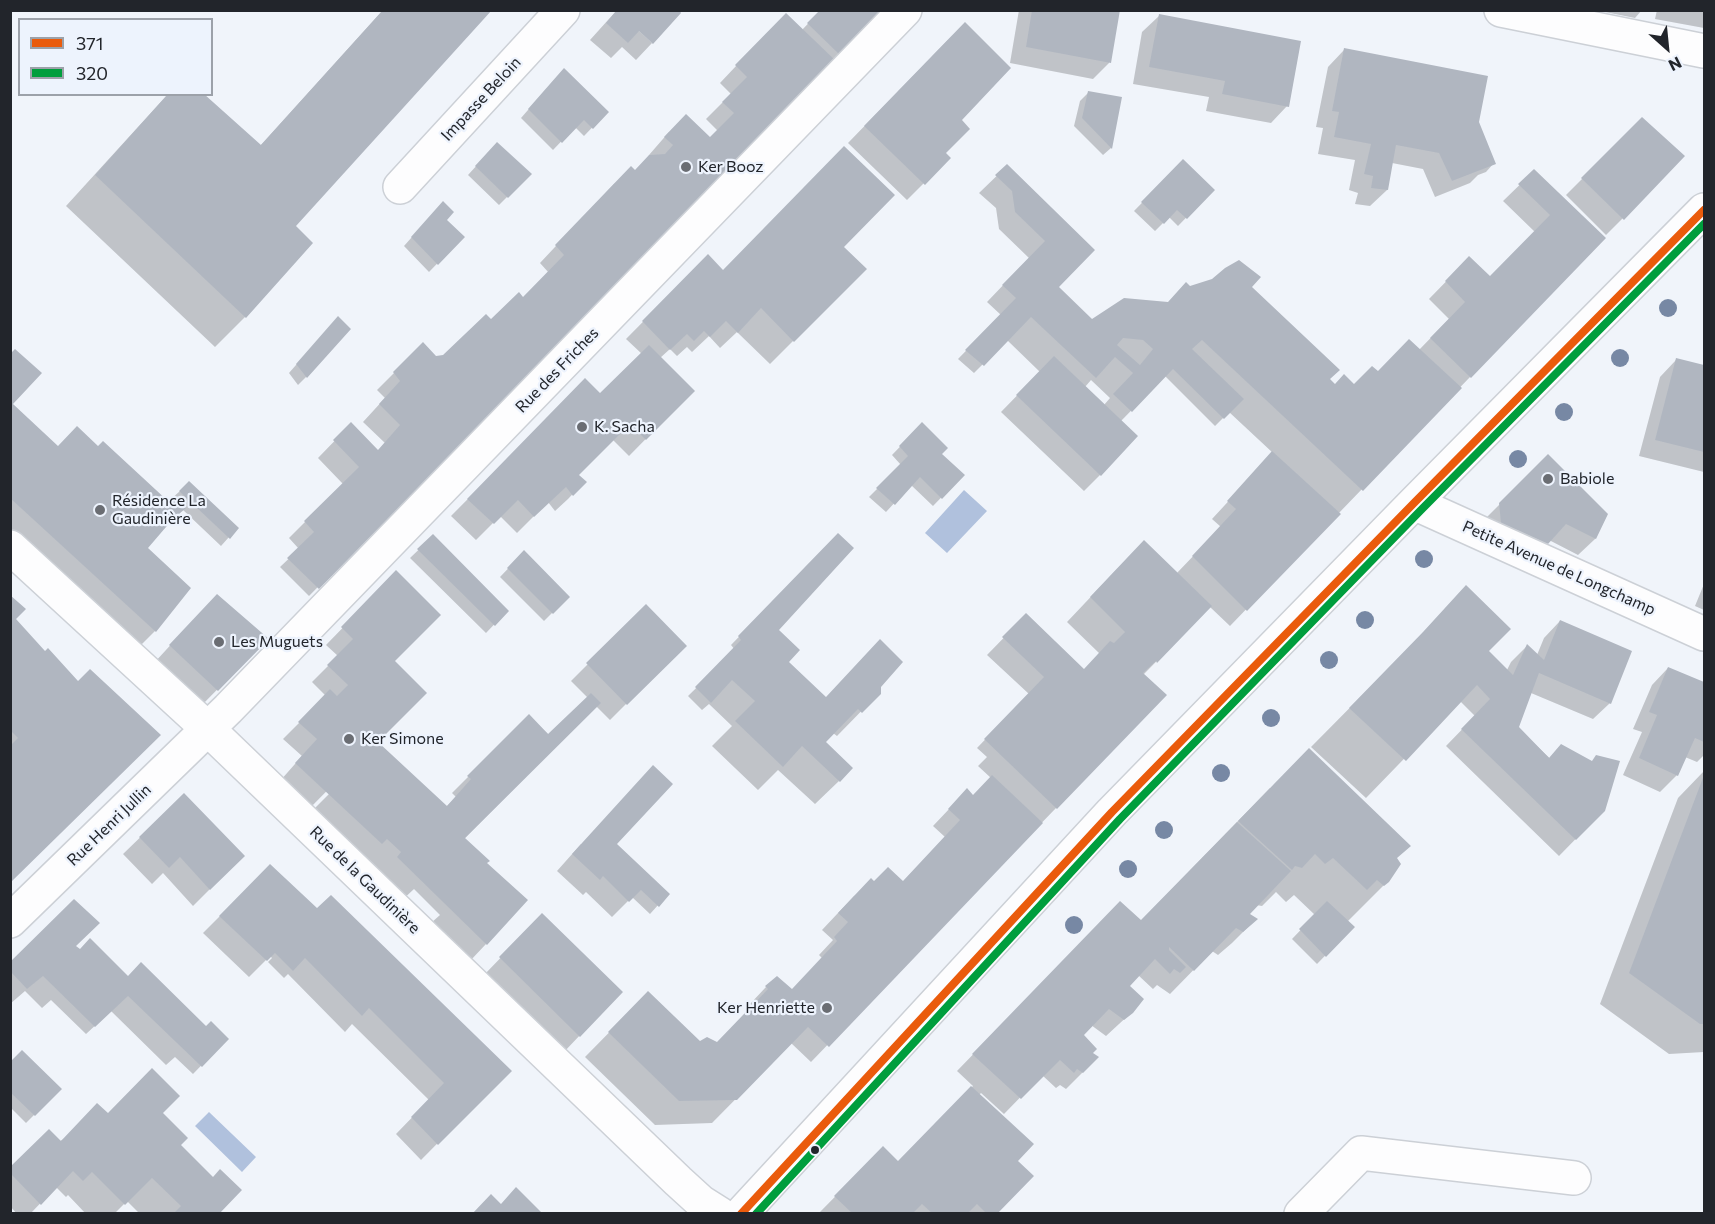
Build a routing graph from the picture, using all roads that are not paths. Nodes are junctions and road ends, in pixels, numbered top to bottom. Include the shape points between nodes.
1 (562, 10) edge
2 (905, 10) edge
3 (1501, 10) edge
4 (1704, 51) edge
5 (400, 187) dead end
6 (1704, 210) edge
7 (1414, 502) junction
8 (10, 547) edge
9 (1704, 634) edge
10 (208, 729) junction
11 (10, 921) edge
12 (1574, 1178) dead end
13 (720, 1214) edge
14 (741, 1214) edge
15 (1301, 1214) edge

1 - 5 street, Impasse Beloin
2 - 10 street, Rue des Friches
3 - 4 street
6 - 7 street
7 - 9 street, Petite Avenue de Longchamp
7 - 14 street via 1112,812
8 - 10 street, Rue de la Gaudinière
10 - 11 street, Rue Henri Jullin
10 - 13 street, Rue de la Gaudinière via 678,1181
12 - 15 street via 1361,1153

